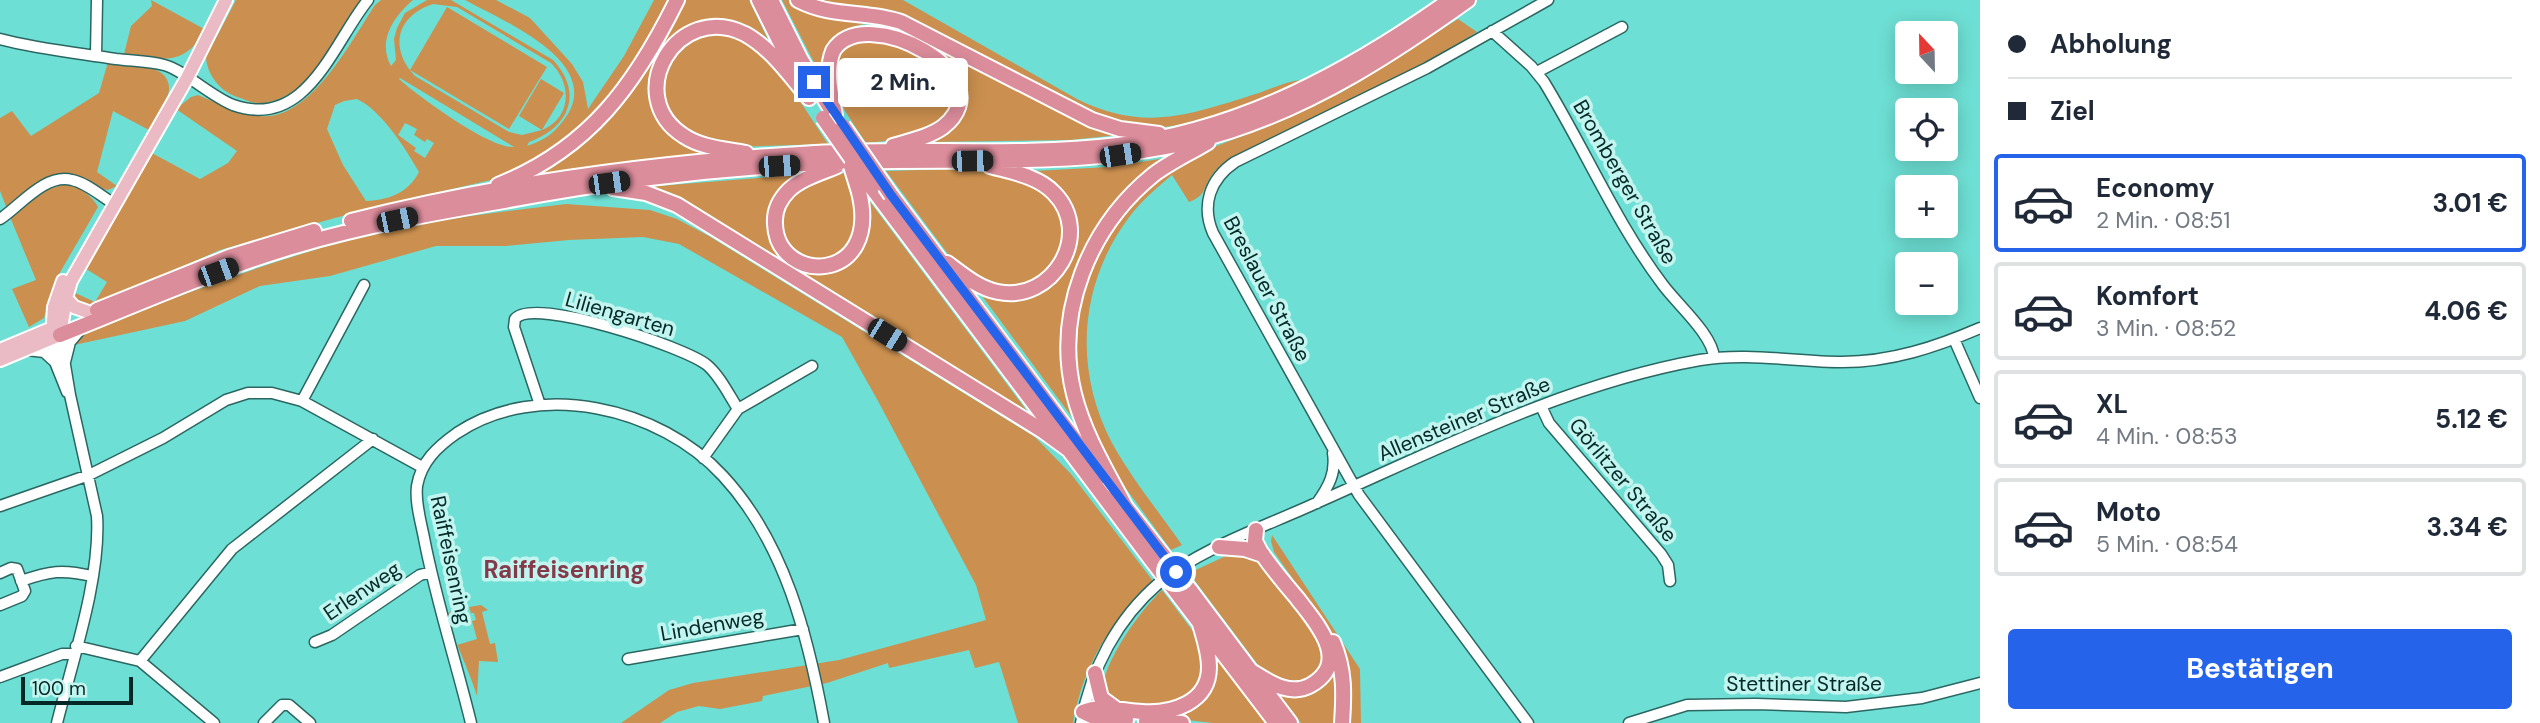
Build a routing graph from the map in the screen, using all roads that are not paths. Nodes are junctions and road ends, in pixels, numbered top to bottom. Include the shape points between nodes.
1 (97, 0) edge
2 (226, 0) edge
3 (368, 0) edge
4 (677, 0) edge
5 (759, 0) edge
6 (771, 0) edge
7 (798, 0) edge
8 (1450, 0) edge
9 (1468, 0) edge
10 (1548, 0) edge
11 (1437, 15) junction
12 (1622, 27) dead end
13 (1492, 31) junction
14 (0, 39) edge
15 (96, 55) junction
16 (1537, 72) junction
17 (187, 78) junction
18 (809, 98) junction
19 (833, 120) junction
20 (1227, 131) junction
21 (1170, 135) junction
22 (879, 151) junction
23 (764, 156) junction
24 (846, 159) junction
25 (972, 161) junction
26 (590, 186) junction
27 (865, 190) junction
28 (457, 198) junction
29 (112, 203) junction
30 (0, 219) edge
31 (343, 228) junction
32 (937, 256) junction
33 (364, 285) dead end
34 (66, 298) junction
35 (88, 319) junction
36 (1980, 328) edge
37 (56, 332) junction
38 (1954, 339) junction
39 (0, 350) edge
40 (23, 351) junction
41 (1714, 358) junction
42 (0, 360) edge
43 (59, 364) junction
44 (812, 366) dead end
45 (1980, 398) edge
46 (302, 401) junction
47 (540, 405) junction
48 (1541, 406) junction
49 (738, 409) junction
50 (373, 439) junction
51 (1332, 449) junction
52 (1069, 450) junction
53 (703, 458) junction
54 (422, 467) junction
55 (89, 475) junction
56 (1354, 486) junction
57 (1317, 503) junction
58 (0, 506) edge
59 (1125, 506) junction
60 (1256, 530) junction
61 (1219, 547) junction
62 (1263, 555) junction
63 (1158, 558) junction
64 (431, 572) junction
65 (0, 573) edge
66 (92, 576) junction
67 (21, 581) junction
68 (1670, 581) dead end
69 (1185, 593) junction
70 (0, 604) edge
71 (1200, 624) junction
72 (803, 629) junction
73 (315, 642) dead end
74 (75, 650) junction
75 (628, 659) dead end
76 (140, 661) junction
77 (1251, 671) junction
78 (1095, 673) junction
79 (0, 677) edge
80 (1980, 683) edge
81 (1110, 717) edge
82 (1082, 718) edge
83 (57, 723) edge
84 (213, 723) edge
85 (264, 723) edge
86 (310, 723) edge
87 (471, 723) edge
88 (824, 723) edge
89 (1182, 723) edge
90 (1276, 723) edge
91 (1290, 723) edge
92 (1342, 723) edge
93 (1528, 723) edge
94 (1629, 723) edge

1 - 15 street
2 - 17 main road
3 - 17 street via 326,66 290,101 269,109 252,109 233,104
4 - 28 highway via 627,87 589,130 528,172
5 - 18 highway
6 - 19 highway
7 - 21 highway via 822,11 901,22 1092,120
8 - 11 highway
9 - 11 highway
10 - 13 street, Breslauer Straße
11 - 20 highway via 1377,62 1326,91
11 - 21 highway via 1303,90 1223,122
12 - 16 street
13 - 16 street, Bromberger Straße
13 - 51 street, Breslauer Straße via 1235,162 1212,186 1207,209 1213,233
14 - 15 street
15 - 17 street via 161,64
16 - 41 street, Bromberger Straße via 1639,248 1706,338
17 - 29 main road
18 - 19 highway
18 - 23 highway via 760,45 737,31 721,27 697,30 670,49 658,72 657,89 660,107 673,127 699,144
19 - 22 highway via 831,58 853,31 870,27 894,31 939,56 958,83 953,116 933,133
19 - 24 highway, bridge
19 - 32 highway, bridge
20 - 25 highway via 1120,155
20 - 59 highway via 1167,165 1123,203 1092,250 1075,296 1069,346 1075,396 1088,434
21 - 22 highway via 1056,150
22 - 23 highway
23 - 28 highway via 652,167
24 - 25 highway
24 - 26 highway
24 - 27 highway, bridge
24 - 27 highway via 803,181 782,199 775,227 786,253 820,267 848,256 859,241
25 - 32 highway via 1029,177 1054,193 1070,227 1066,254 1048,281 1016,293 979,285
26 - 31 highway
26 - 52 highway via 646,193 677,205
27 - 52 highway
28 - 31 highway
29 - 30 street via 76,181 61,179 45,185
29 - 34 main road
29 - 37 main road via 59,290
31 - 35 highway
32 - 59 highway
33 - 46 street
34 - 35 main road
34 - 37 main road
35 - 37 highway
35 - 43 street
36 - 38 street, Allensteiner Straße
37 - 39 main road
37 - 40 main road
37 - 43 street
38 - 41 street, Allensteiner Straße via 1863,361
38 - 45 street
40 - 42 main road
40 - 43 street via 44,352
41 - 48 street, Allensteiner Straße via 1656,370
43 - 55 street
44 - 49 street
46 - 50 street
46 - 55 street via 260,392 226,400
47 - 49 street, Liliengarten via 513,323 521,314 550,314 597,324 699,360 714,372
47 - 53 street via 598,409 635,419
47 - 54 street via 508,410 470,426 441,445
48 - 56 street, Allensteiner Straße
48 - 68 street, Görlitzer Straße via 1554,429 1661,554
49 - 53 street
50 - 54 street
50 - 76 street via 232,549
51 - 56 street, Breslauer Straße
51 - 57 street via 1333,474
52 - 63 highway
53 - 72 street via 736,491 758,522
54 - 64 street, Raiffeisenring via 417,501
55 - 58 street
55 - 66 street via 98,534
56 - 57 street, Allensteiner Straße
56 - 93 street, Breslauer Straße
57 - 60 street, Allensteiner Straße
59 - 63 highway
60 - 61 street, Allensteiner Straße
60 - 62 highway via 1255,541
60 - 92 highway via 1331,639 1344,682
61 - 62 highway
61 - 78 street, Allensteiner Straße via 1178,569 1141,600 1113,636
62 - 77 highway via 1320,628 1329,655 1320,677 1297,690 1272,684
63 - 69 highway, bridge
64 - 73 street, Erlenweg
64 - 87 street, Raiffeisenring
65 - 67 street via 17,569
66 - 67 street via 55,570
66 - 74 street
67 - 70 street via 26,591 22,596
69 - 71 highway
69 - 77 highway
71 - 81 highway via 1209,667 1199,694 1172,710
71 - 90 highway
72 - 75 street, Lindenweg
72 - 88 street
74 - 76 street
74 - 79 street
74 - 83 street
76 - 84 street
77 - 91 highway
78 - 81 highway
78 - 82 street, Allensteiner Straße
80 - 94 street, Stettiner Straße via 1922,698 1846,707 1687,705
81 - 82 highway via 1094,708
81 - 89 highway
85 - 86 street via 282,705 289,705

